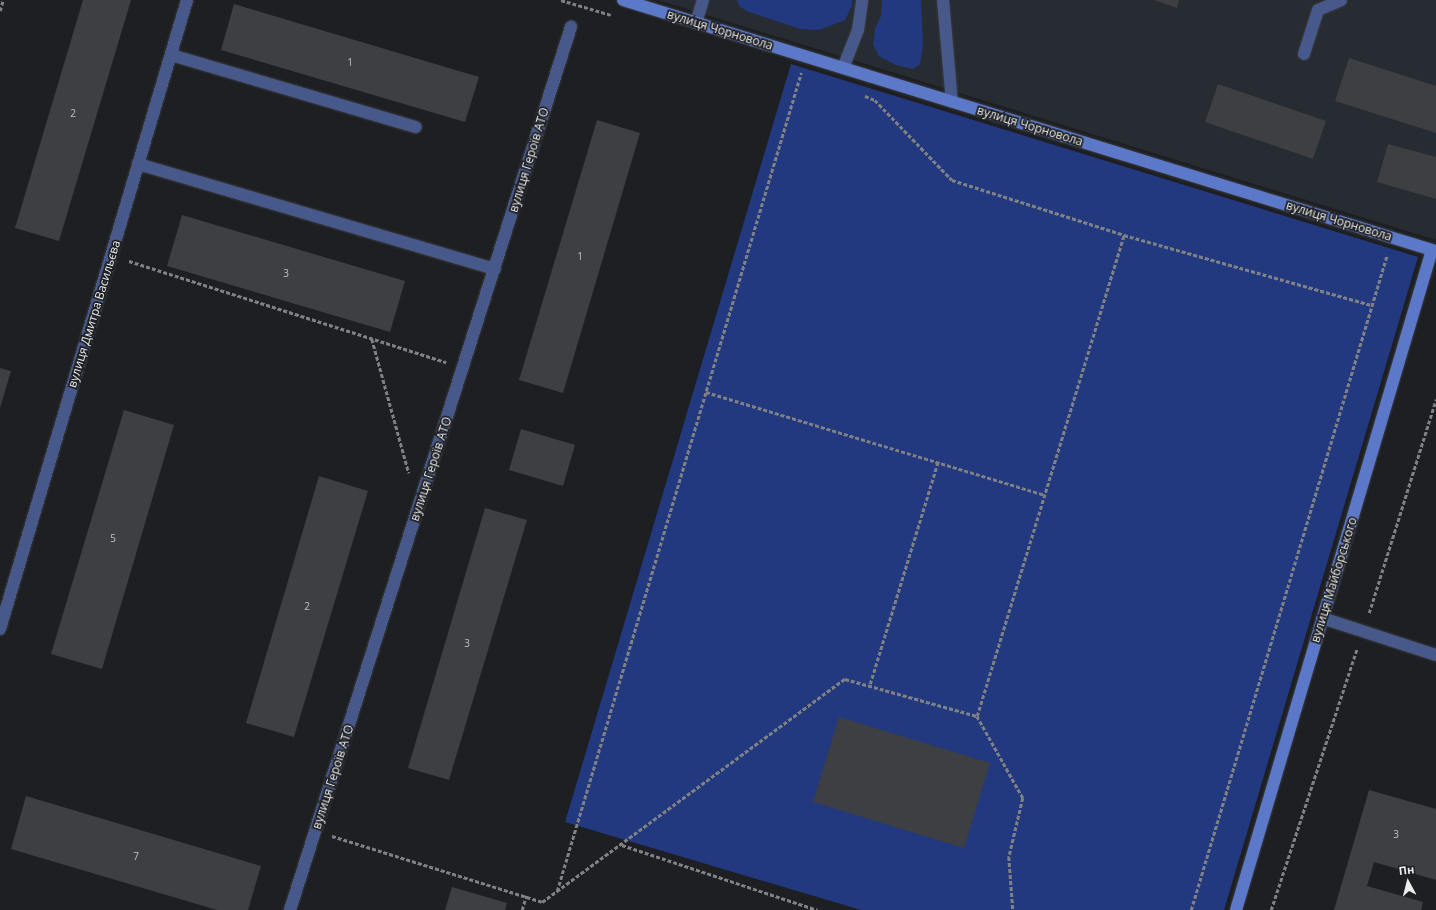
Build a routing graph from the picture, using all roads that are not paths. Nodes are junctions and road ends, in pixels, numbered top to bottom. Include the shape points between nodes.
1 (187, 0) edge
2 (623, 0) edge
3 (703, 0) edge
4 (862, 0) edge
5 (943, 0) edge
6 (1341, 0) edge
7 (696, 23) junction
8 (571, 27) dead end
9 (1304, 54) dead end
10 (171, 55) junction
11 (843, 68) junction
12 (952, 102) junction
13 (416, 127) dead end
14 (138, 164) junction
15 (1434, 251) edge
16 (495, 269) junction
17 (1322, 618) junction
18 (0, 629) edge
19 (1436, 655) edge
20 (290, 910) edge
21 (1236, 910) edge

1 - 10 street, вулиця Дмитра Васильєва
2 - 7 street, вулиця Чорновола
3 - 7 street
4 - 11 street via 858,30
5 - 12 street
6 - 9 street via 1318,10
7 - 11 street, вулиця Чорновола
8 - 16 street, вулиця Героїв АТО
10 - 13 street
10 - 14 street, вулиця Дмитра Васильєва
11 - 12 street, вулиця Чорновола
12 - 15 street, вулиця Чорновола
14 - 16 street
14 - 18 street, вулиця Дмитра Васильєва
15 - 17 street, вулиця Майборського
16 - 20 street, вулиця Героїв АТО
17 - 19 street
17 - 21 street, вулиця Майборського

